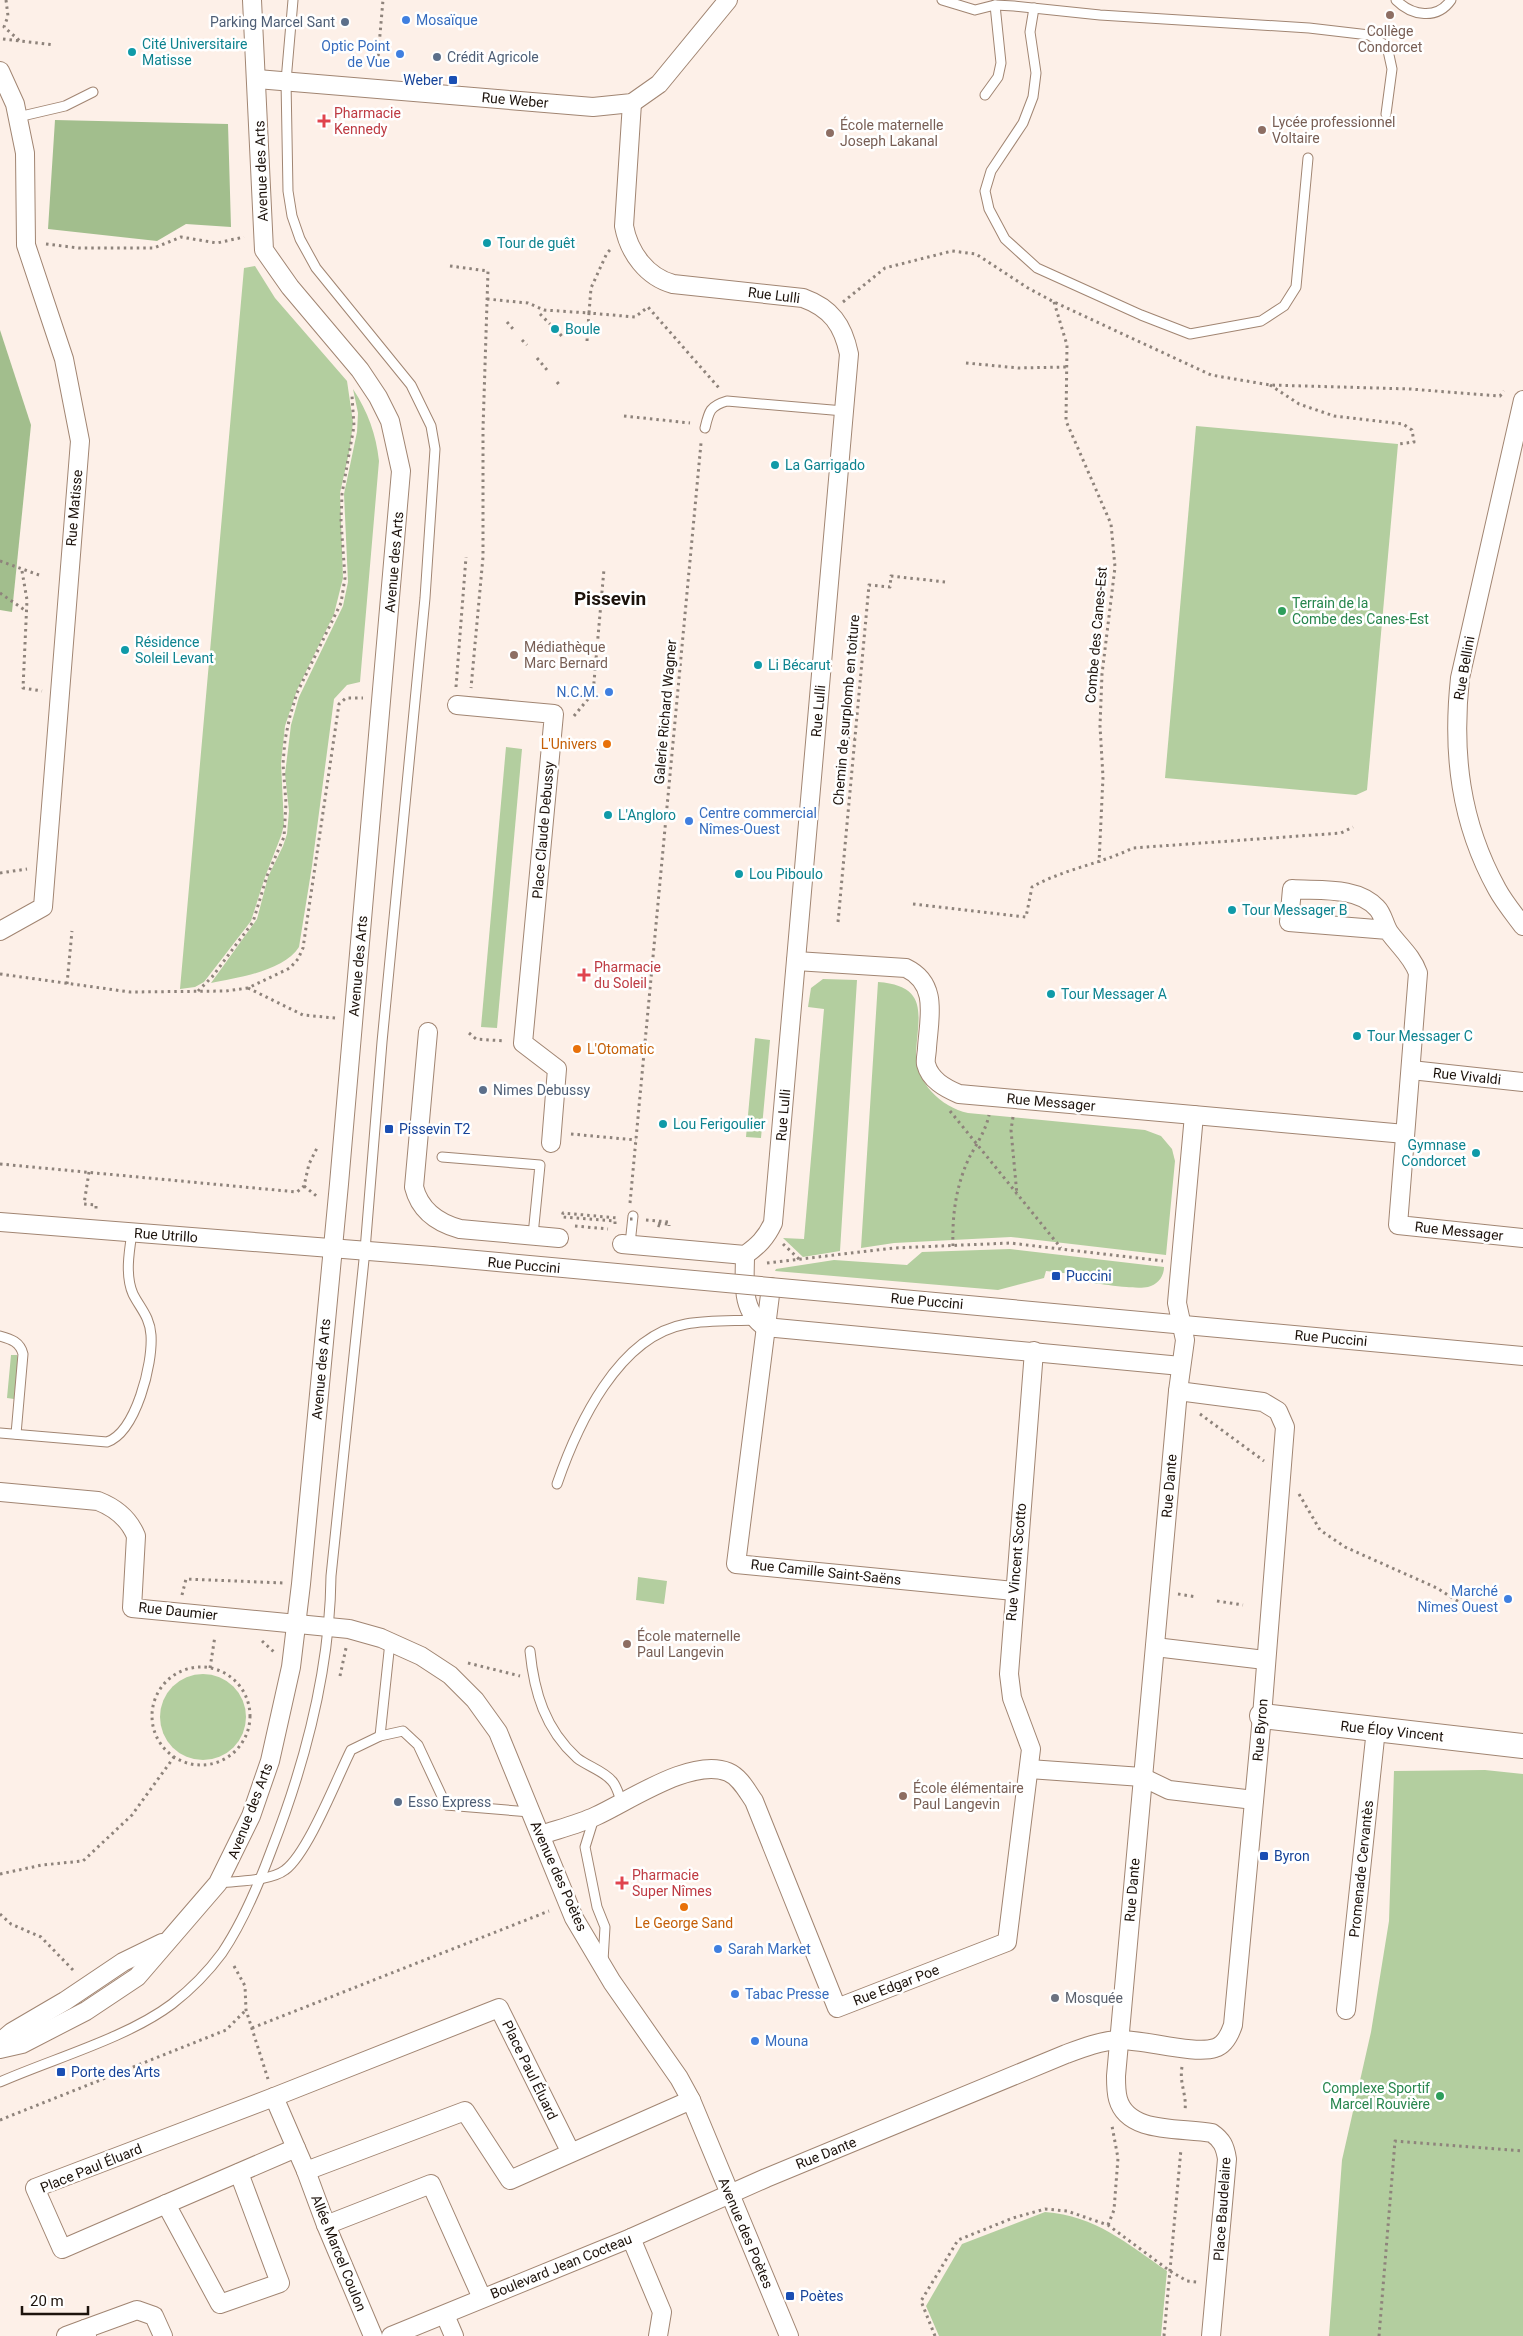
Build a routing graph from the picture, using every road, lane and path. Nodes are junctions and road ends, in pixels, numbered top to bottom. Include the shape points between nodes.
1 (6, 0) edge
2 (252, 0) edge
3 (293, 0) edge
4 (383, 0) edge
5 (728, 0) edge
6 (942, 0) edge
7 (1396, 0) edge
8 (1452, 0) edge
9 (995, 5) junction
10 (1034, 8) junction
11 (3, 39) dead end
12 (20, 41) junction
13 (54, 45) dead end
14 (0, 70) edge
15 (257, 79) junction
16 (286, 81) junction
17 (375, 88) junction
18 (93, 92) dead end
19 (985, 95) dead end
20 (632, 103) junction
21 (1386, 114) dead end
22 (18, 117) junction
23 (1308, 158) dead end
24 (249, 235) dead end
25 (627, 240) junction
26 (40, 243) dead end
27 (450, 266) dead end
28 (487, 299) junction
29 (1054, 302) dead end
30 (540, 314) dead end
31 (589, 314) junction
32 (507, 322) dead end
33 (550, 324) dead end
34 (513, 328) dead end
35 (560, 334) dead end
36 (564, 339) dead end
37 (522, 340) dead end
38 (587, 341) dead end
39 (527, 345) dead end
40 (537, 358) dead end
41 (966, 363) dead end
42 (1067, 367) junction
43 (547, 370) dead end
44 (557, 382) dead end
45 (1270, 385) dead end
46 (351, 387) dead end
47 (561, 387) dead end
48 (727, 400) junction
49 (1523, 400) edge
50 (844, 410) junction
51 (624, 416) dead end
52 (693, 423) dead end
53 (705, 428) dead end
54 (702, 437) dead end
55 (1398, 444) dead end
56 (466, 557) dead end
57 (0, 561) edge
58 (604, 569) dead end
59 (22, 571) junction
60 (39, 575) dead end
61 (945, 582) dead end
62 (0, 593) edge
63 (26, 612) junction
64 (60, 693) junction
65 (364, 698) dead end
66 (457, 705) junction
67 (554, 714) junction
68 (850, 734) dead end
69 (855, 739) junction
70 (1353, 827) dead end
71 (1099, 862) junction
72 (46, 867) junction
73 (0, 872) edge
74 (913, 904) dead end
75 (838, 922) dead end
76 (1523, 926) edge
77 (1388, 930) junction
78 (0, 931) edge
79 (72, 931) dead end
80 (796, 961) junction
81 (0, 974) edge
82 (67, 984) junction
83 (248, 988) junction
84 (198, 991) junction
85 (353, 1022) junction
86 (428, 1032) dead end
87 (469, 1033) dead end
88 (524, 1043) junction
89 (1411, 1070) junction
90 (1523, 1082) edge
91 (942, 1087) junction
92 (991, 1097) junction
93 (1016, 1099) junction
94 (1194, 1115) junction
95 (1405, 1134) junction
96 (552, 1138) joint
97 (636, 1140) junction
98 (976, 1145) junction
99 (318, 1146) dead end
100 (442, 1157) dead end
101 (0, 1164) edge
102 (89, 1172) junction
103 (304, 1186) junction
104 (1017, 1195) junction
105 (323, 1202) dead end
106 (630, 1206) dead end
107 (96, 1212) dead end
108 (619, 1218) dead end
109 (633, 1218) joint
110 (0, 1222) edge
111 (668, 1225) dead end
112 (574, 1226) dead end
113 (132, 1233) junction
114 (768, 1234) junction
115 (533, 1235) junction
116 (559, 1238) dead end
117 (1523, 1238) edge
118 (626, 1244) joint
119 (953, 1246) junction
120 (331, 1247) junction
121 (851, 1249) dead end
122 (1062, 1249) junction
123 (365, 1250) junction
124 (851, 1254) junction
125 (745, 1255) junction
126 (800, 1260) junction
127 (1181, 1263) junction
128 (770, 1287) junction
129 (760, 1323) junction
130 (1182, 1325) junction
131 (0, 1336) edge
132 (1034, 1352) junction
133 (1523, 1356) edge
134 (1181, 1366) junction
135 (1183, 1392) junction
136 (0, 1433) edge
137 (16, 1434) junction
138 (1280, 1472) junction
139 (557, 1484) dead end
140 (0, 1492) edge
141 (288, 1583) dead end
142 (1014, 1590) junction
143 (1172, 1593) dead end
144 (1197, 1597) dead end
145 (181, 1598) dead end
146 (1217, 1601) dead end
147 (1243, 1605) dead end
148 (1465, 1606) dead end
149 (296, 1623) junction
150 (330, 1627) junction
151 (216, 1632) dead end
152 (390, 1642) junction
153 (347, 1644) dead end
154 (1155, 1647) junction
155 (530, 1651) dead end
156 (1265, 1660) junction
157 (210, 1668) junction
158 (340, 1676) dead end
159 (1262, 1716) junction
160 (1376, 1729) junction
161 (380, 1736) junction
162 (1523, 1746) edge
163 (174, 1757) junction
164 (1029, 1769) junction
165 (1142, 1777) junction
166 (1254, 1800) junction
167 (622, 1802) junction
168 (530, 1812) junction
169 (594, 1817) junction
170 (541, 1835) junction
171 (0, 1874) edge
172 (260, 1879) junction
173 (218, 1883) junction
174 (568, 1903) junction
175 (0, 1914) edge
176 (167, 1941) junction
177 (234, 1966) dead end
178 (602, 1966) junction
179 (75, 1971) dead end
180 (246, 2010) junction
181 (1346, 2010) dead end
182 (252, 2028) junction
183 (1118, 2040) junction
184 (0, 2042) edge
185 (1185, 2047) junction
186 (0, 2049) edge
187 (0, 2082) edge
188 (274, 2098) junction
189 (691, 2100) junction
190 (1121, 2108) junction
191 (0, 2120) edge
192 (1183, 2128) junction
193 (296, 2148) junction
194 (1523, 2151) edge
195 (571, 2153) junction
196 (306, 2170) junction
197 (239, 2173) junction
198 (731, 2193) junction
199 (166, 2204) junction
200 (326, 2225) junction
201 (1108, 2225) junction
202 (631, 2238) junction
203 (1170, 2271) junction
204 (1216, 2285) junction
205 (482, 2298) junction
206 (445, 2315) junction
207 (86, 2333) edge
208 (66, 2336) edge
209 (163, 2336) edge
210 (372, 2336) edge
211 (391, 2336) edge
212 (454, 2336) edge
213 (658, 2336) edge
214 (789, 2336) edge
215 (935, 2336) edge
216 (1164, 2336) edge
217 (1211, 2336) edge
218 (1379, 2336) edge

1 - 12 path via 8,16 4,27
2 - 15 street, Avenue des Arts
3 - 16 lane
4 - 17 path
5 - 20 street via 658,84
6 - 9 lane via 976,10
7 - 8 lane via 1406,10 1432,14 1446,8
9 - 10 lane
9 - 19 lane via 1001,63 998,77
10 - 21 lane via 1369,35 1388,46 1392,69
10 - 23 lane via 1030,32 1036,74 1034,98 1023,123 991,171 985,191 989,209 1005,239 1037,268 1190,334 1260,321 1284,306 1296,287
11 - 12 path
12 - 13 path
14 - 22 street, Rue Matisse
15 - 16 street, Rue Weber
15 - 85 street, Avenue des Arts via 264,250 378,397 390,422 401,471
16 - 17 street, Rue Weber
16 - 123 lane via 288,191 300,239 320,273 411,385 431,426 435,449 425,598
17 - 20 street, Rue Weber via 593,107
18 - 22 lane via 65,106
20 - 25 street, Rue Lulli via 624,226
22 - 64 street, Rue Matisse via 25,153 26,245 64,359 80,441
24 - 26 path via 217,243 182,238 154,248 80,248
25 - 31 path via 607,253 591,288
25 - 50 street, Rue Lulli via 644,266 661,281 803,298 819,303 833,316 846,340 849,354
27 - 28 path via 488,271
28 - 31 path via 528,303 544,310
28 - 66 path via 483,557 472,686
29 - 42 path, Combe des Canes-Est via 1066,345
30 - 33 path
31 - 38 path
31 - 48 path via 635,317 648,307
32 - 34 path
35 - 36 path
37 - 39 path
40 - 43 path
41 - 42 path via 1018,368
42 - 71 path, Combe des Canes-Est via 1066,421 1111,524 1116,567 1102,674 1100,726 1103,777
44 - 47 path
45 - 55 path via 1299,404 1334,416 1403,424 1412,430 1414,442
46 - 84 path via 354,426 342,494 341,521 345,578 341,603 297,693 290,716 283,764 284,837 267,876 253,922
48 - 50 lane
48 - 53 lane via 715,404 708,413
49 - 76 street, Rue Bellini via 1460,678 1456,720 1457,763 1478,848 1497,890
50 - 80 street, Rue Lulli
51 - 52 path
54 - 97 path, Galerie Richard Wagner
56 - 66 path via 455,695
57 - 59 path
58 - 67 path via 594,693 574,716
59 - 60 path
59 - 63 path
61 - 69 path, Chemin de surplomb en toiture via 891,576 890,587 870,585
62 - 63 path
63 - 64 path via 23,688
64 - 72 street, Rue Matisse
65 - 83 path via 346,698 340,704 303,948 290,968
66 - 67 street
67 - 88 street, Place Claude Debussy
68 - 69 path via 847,738
69 - 75 path, Chemin de surplomb en toiture
70 - 71 path via 1342,833 1134,848
71 - 74 path via 1053,875 1032,887 1026,917
72 - 73 path
72 - 78 street, Rue Matisse via 43,907
77 - 77 street, Rue Messager via 1289,922 1292,889 1353,893 1363,897 1378,908
77 - 89 street, Rue Messager via 1414,962 1418,973
79 - 82 path
80 - 91 street via 906,968 918,974 930,1001 926,1064
80 - 114 street, Rue Lulli via 775,1214
81 - 82 path
82 - 84 path via 130,992
83 - 84 path
83 - 85 path via 304,1014
85 - 120 street, Avenue des Arts
86 - 115 street via 414,1187 416,1197 433,1218 446,1225
87 - 88 path via 476,1039
88 - 96 street via 557,1069
89 - 90 street, Rue Vivaldi
89 - 95 street, Rue Messager
91 - 92 street, Rue Messager via 959,1094
91 - 98 path via 951,1114
92 - 93 street, Rue Messager
92 - 98 path via 989,1118
93 - 94 street, Rue Messager
93 - 104 path via 1011,1130
94 - 95 street, Rue Messager
94 - 127 street, Rue Dante
95 - 117 street, Rue Messager via 1398,1225
96 - 97 path
97 - 106 path, Galerie Richard Wagner
98 - 104 path
98 - 119 path via 955,1199
99 - 103 path via 309,1164
100 - 115 lane via 540,1165
101 - 102 path
102 - 103 path via 297,1192
102 - 107 path via 84,1204 96,1206
103 - 105 path
104 - 122 path
108 - 112 path via 563,1213 562,1217 615,1222 614,1229
109 - 111 path via 669,1222
109 - 118 lane
110 - 113 street, Rue Utrillo
113 - 120 street, Rue Utrillo
113 - 137 lane via 128,1266 133,1293 148,1318 151,1336 144,1391 121,1433 107,1442
114 - 125 street, Rue Lulli
114 - 126 path
115 - 116 street
118 - 125 street
119 - 122 path via 1010,1243
119 - 124 path via 894,1248
120 - 123 street, Rue Puccini
120 - 149 street, Avenue des Arts
121 - 124 path
122 - 127 path
123 - 128 street, Rue Puccini, bridge
123 - 150 lane via 331,1576
124 - 126 path
125 - 126 path via 769,1264
125 - 129 street via 745,1302
127 - 130 street, Rue Dante via 1177,1303
128 - 129 street, Rue Camille Saint-Saëns
128 - 130 street, Rue Puccini, bridge
129 - 132 street
129 - 139 lane via 685,1324 645,1342 622,1362 584,1420 572,1442
129 - 142 street, Rue Camille Saint-Saëns via 736,1564
130 - 133 street, Rue Puccini
130 - 134 street, Rue Dante via 1185,1340
131 - 137 lane via 12,1340 23,1354
132 - 134 street
132 - 142 street, Rue Vincent Scotto
134 - 135 street, Rue Dante
135 - 138 path via 1203,1417
135 - 138 street, Rue Byron via 1263,1402 1278,1411 1284,1427
135 - 154 street, Rue Dante
136 - 137 lane
138 - 148 path via 1304,1499 1320,1530 1345,1547 1437,1588
138 - 156 street, Rue Byron
140 - 149 street, Rue Daumier via 98,1501 121,1514 136,1536 132,1608
141 - 145 path via 186,1579
142 - 164 street, Rue Vincent Scotto via 1009,1674 1012,1698 1031,1749
143 - 144 path
146 - 147 path
149 - 150 street, Avenue des Poètes
149 - 173 street, Avenue des Arts via 291,1667 270,1761 251,1816
150 - 152 street, Avenue des Poètes via 349,1629
150 - 172 lane via 302,1761
151 - 157 path
152 - 161 lane
152 - 168 street, Avenue des Poètes via 421,1656 450,1675 475,1700 498,1732
153 - 158 path
154 - 156 street
154 - 165 street, Rue Dante
155 - 167 lane via 533,1679 551,1726 577,1758 612,1781
156 - 159 street, Rue Byron
157 - 163 path via 178,1672 168,1679 154,1700 152,1726 160,1743
157 - 163 path via 228,1675 244,1694 249,1706 247,1731 233,1753 211,1764 185,1762
159 - 160 street, Rue Éloy Vincent
159 - 166 street, Rue Byron
160 - 162 street, Rue Éloy Vincent
160 - 181 street, Promenade Cervantès
161 - 168 lane via 403,1730 418,1745 446,1805
161 - 172 lane via 351,1750 300,1856 284,1871
163 - 171 path via 132,1815 83,1861
164 - 165 street
164 - 167 street, Rue Edgar Poe via 1007,1942 838,2008 754,1801 740,1782 729,1772 702,1770 684,1774
165 - 166 street via 1169,1790
165 - 183 street, Rue Dante
166 - 185 street, Rue Byron via 1233,2025 1222,2044 1214,2048
167 - 169 street, Rue Edgar Poe
168 - 170 street, Avenue des Poètes
169 - 170 street, Rue Edgar Poe
169 - 178 lane via 584,1847 597,1907 605,1927
170 - 174 street, Avenue des Poètes
172 - 173 lane
172 - 187 lane via 222,1952 172,2004 101,2041
173 - 176 street, Avenue des Arts
174 - 178 street, Avenue des Poètes
174 - 182 path
175 - 179 path via 11,1924 41,1937
176 - 184 street, Avenue des Arts via 123,1962
176 - 186 street, Avenue des Arts via 137,1977 102,2001 22,2044
177 - 180 path via 245,1986
178 - 189 street, Avenue des Poètes
180 - 182 path
180 - 191 path via 226,2030
182 - 188 path
183 - 185 street, Rue Byron
183 - 190 street via 1116,2076
183 - 198 street, Rue Dante via 1066,2054
185 - 192 path via 1180,2079 1186,2100
188 - 193 street
188 - 195 street, Place Paul Éluard via 500,2008
188 - 199 street, Place Paul Éluard via 34,2188 62,2249
189 - 195 street
189 - 198 street, Avenue des Poètes
190 - 192 street, Place Baudelaire via 1129,2117 1149,2126
190 - 201 path via 1112,2127 1118,2158 1114,2210
192 - 203 path
192 - 204 street, Place Baudelaire via 1212,2133 1226,2148
193 - 196 street
193 - 197 street, Place Paul Éluard
194 - 218 path via 1396,2141
195 - 196 street via 510,2180 465,2111
196 - 200 street, Allée Marcel Coulon
197 - 199 street, Place Paul Éluard
197 - 199 street via 280,2283 220,2304
198 - 202 street, Boulevard Jean Cocteau
198 - 214 street, Avenue des Poètes
200 - 205 street via 431,2184
200 - 210 street, Allée Marcel Coulon
201 - 203 path
201 - 215 path via 1067,2211 1046,2209 958,2240 921,2301
202 - 205 street, Boulevard Jean Cocteau
202 - 213 street via 662,2312
203 - 204 path via 1187,2281
203 - 216 path
204 - 217 street, Place Baudelaire
205 - 206 street, Boulevard Jean Cocteau
206 - 211 street, Boulevard Jean Cocteau
206 - 212 street
207 - 208 street
207 - 209 street via 137,2310 154,2316

